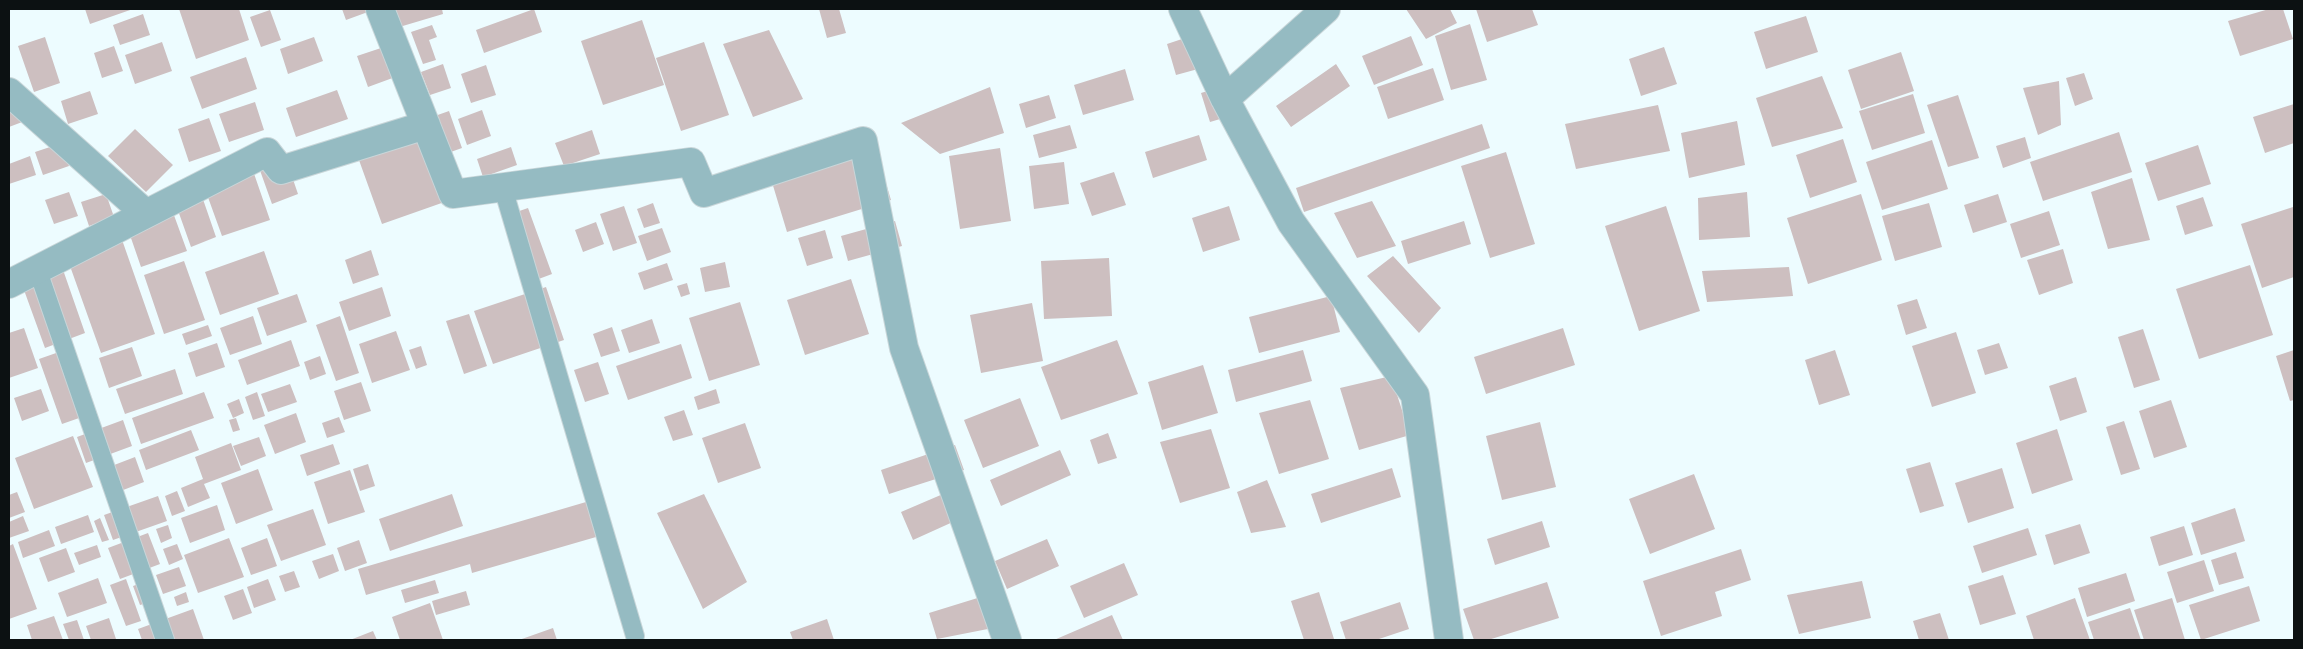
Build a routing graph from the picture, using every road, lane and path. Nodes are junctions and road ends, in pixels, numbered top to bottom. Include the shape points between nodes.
1 (380, 9) edge
2 (1183, 9) edge
3 (1326, 9) edge
4 (9, 92) edge
5 (1224, 99) junction
6 (426, 125) junction
7 (503, 188) junction
8 (145, 213) junction
9 (38, 271) junction
10 (9, 284) edge
11 (635, 636) dead end
12 (165, 640) edge
13 (1007, 640) edge
14 (1448, 640) edge

1 - 6 street
2 - 5 street
3 - 5 street
4 - 8 street
5 - 14 street via 1291,222 1415,395
6 - 7 street via 453,194
6 - 8 street via 281,170 267,152
7 - 11 lane
7 - 13 street via 691,162 704,193 863,141 904,348
8 - 9 street
9 - 10 street
9 - 12 lane

